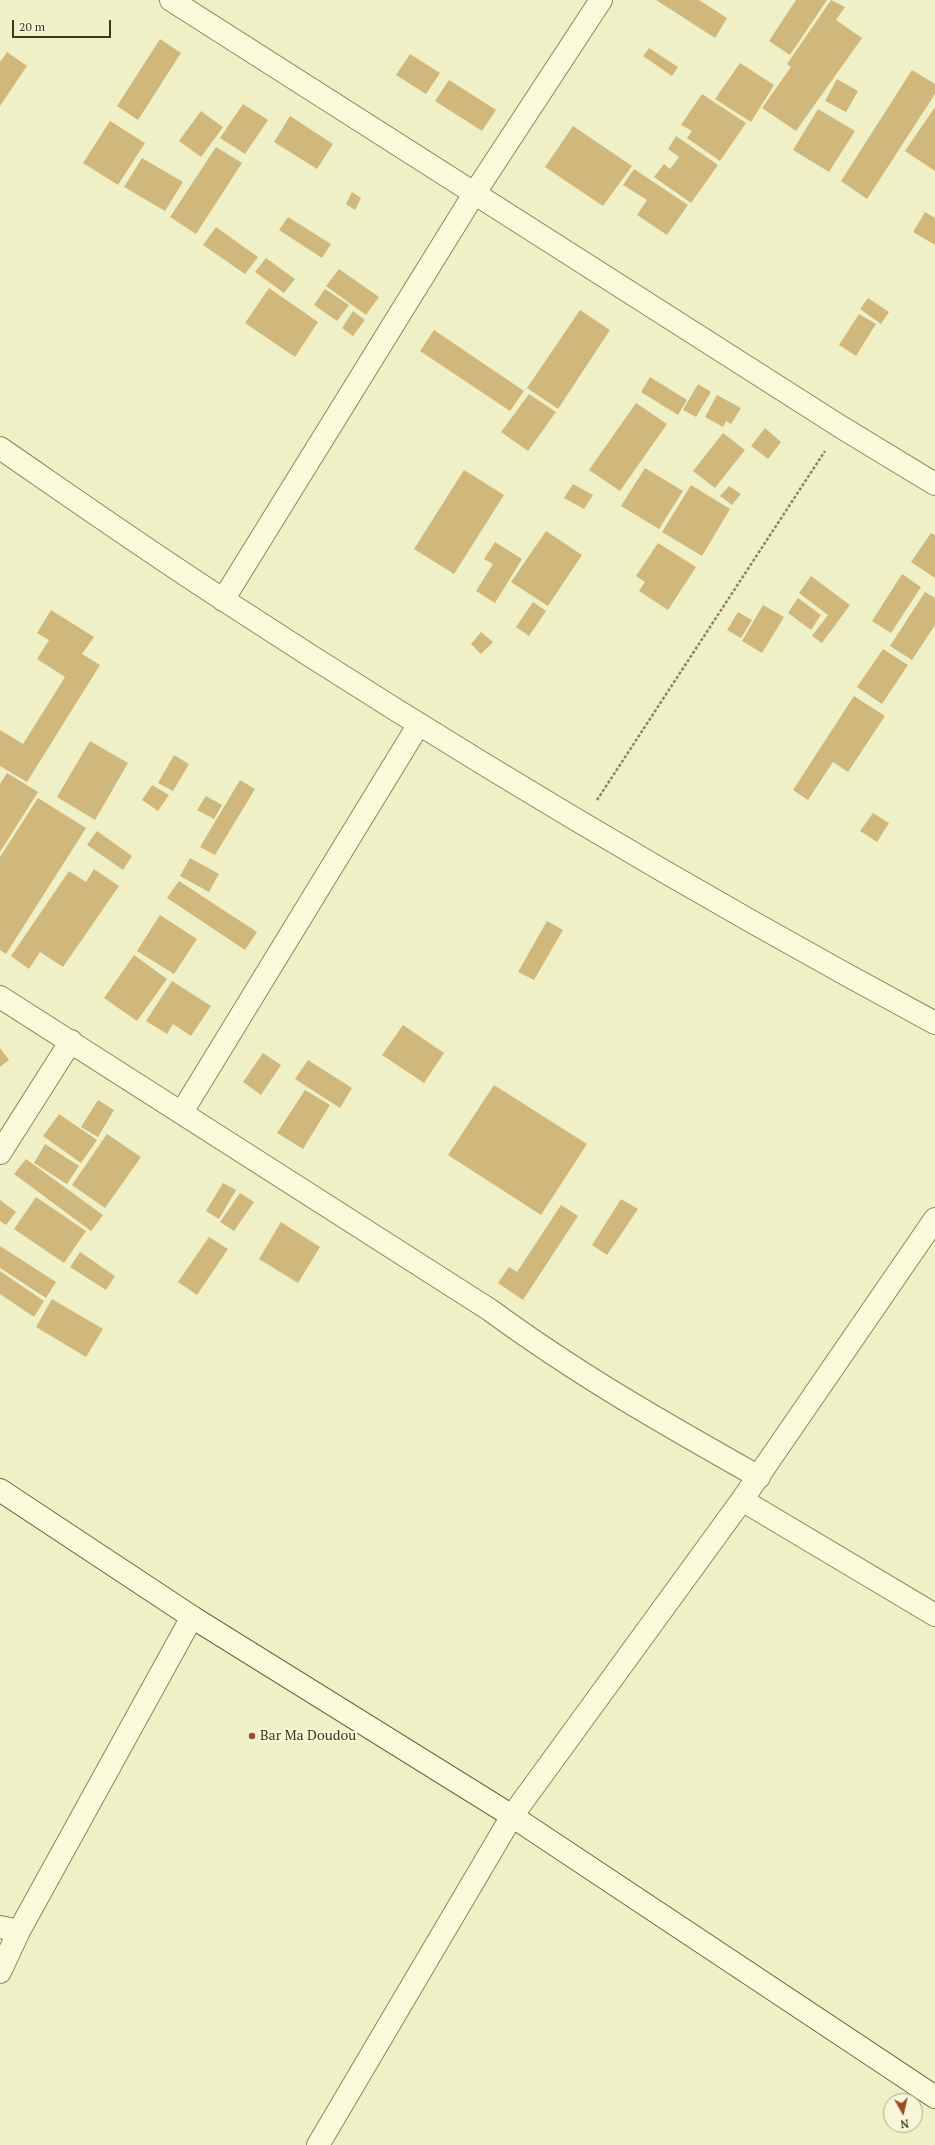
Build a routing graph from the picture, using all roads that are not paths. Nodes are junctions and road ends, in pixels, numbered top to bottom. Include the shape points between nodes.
1 (171, 0) edge
2 (601, 0) edge
3 (474, 194) junction
4 (0, 448) edge
5 (935, 484) edge
6 (223, 600) junction
7 (419, 724) junction
8 (0, 997) edge
9 (935, 1023) edge
10 (71, 1041) junction
11 (182, 1112) junction
12 (0, 1153) edge
13 (935, 1219) edge
14 (759, 1477) junction
15 (0, 1490) edge
16 (742, 1500) junction
17 (935, 1615) edge
18 (192, 1617) junction
19 (512, 1816) junction
20 (9, 1929) edge
21 (0, 1972) edge
22 (935, 2097) edge
23 (318, 2145) edge

1 - 3 street
2 - 3 street
3 - 5 street
3 - 6 street
4 - 6 street
6 - 7 street
7 - 9 street via 582,824 807,954
7 - 11 street
8 - 10 street
10 - 11 street
10 - 12 street
11 - 14 street via 490,1310 540,1347 587,1377 646,1414
13 - 14 street
14 - 16 street
15 - 18 street
16 - 17 street
16 - 19 street
18 - 19 street
18 - 20 street
19 - 22 street
19 - 23 street
20 - 21 street

